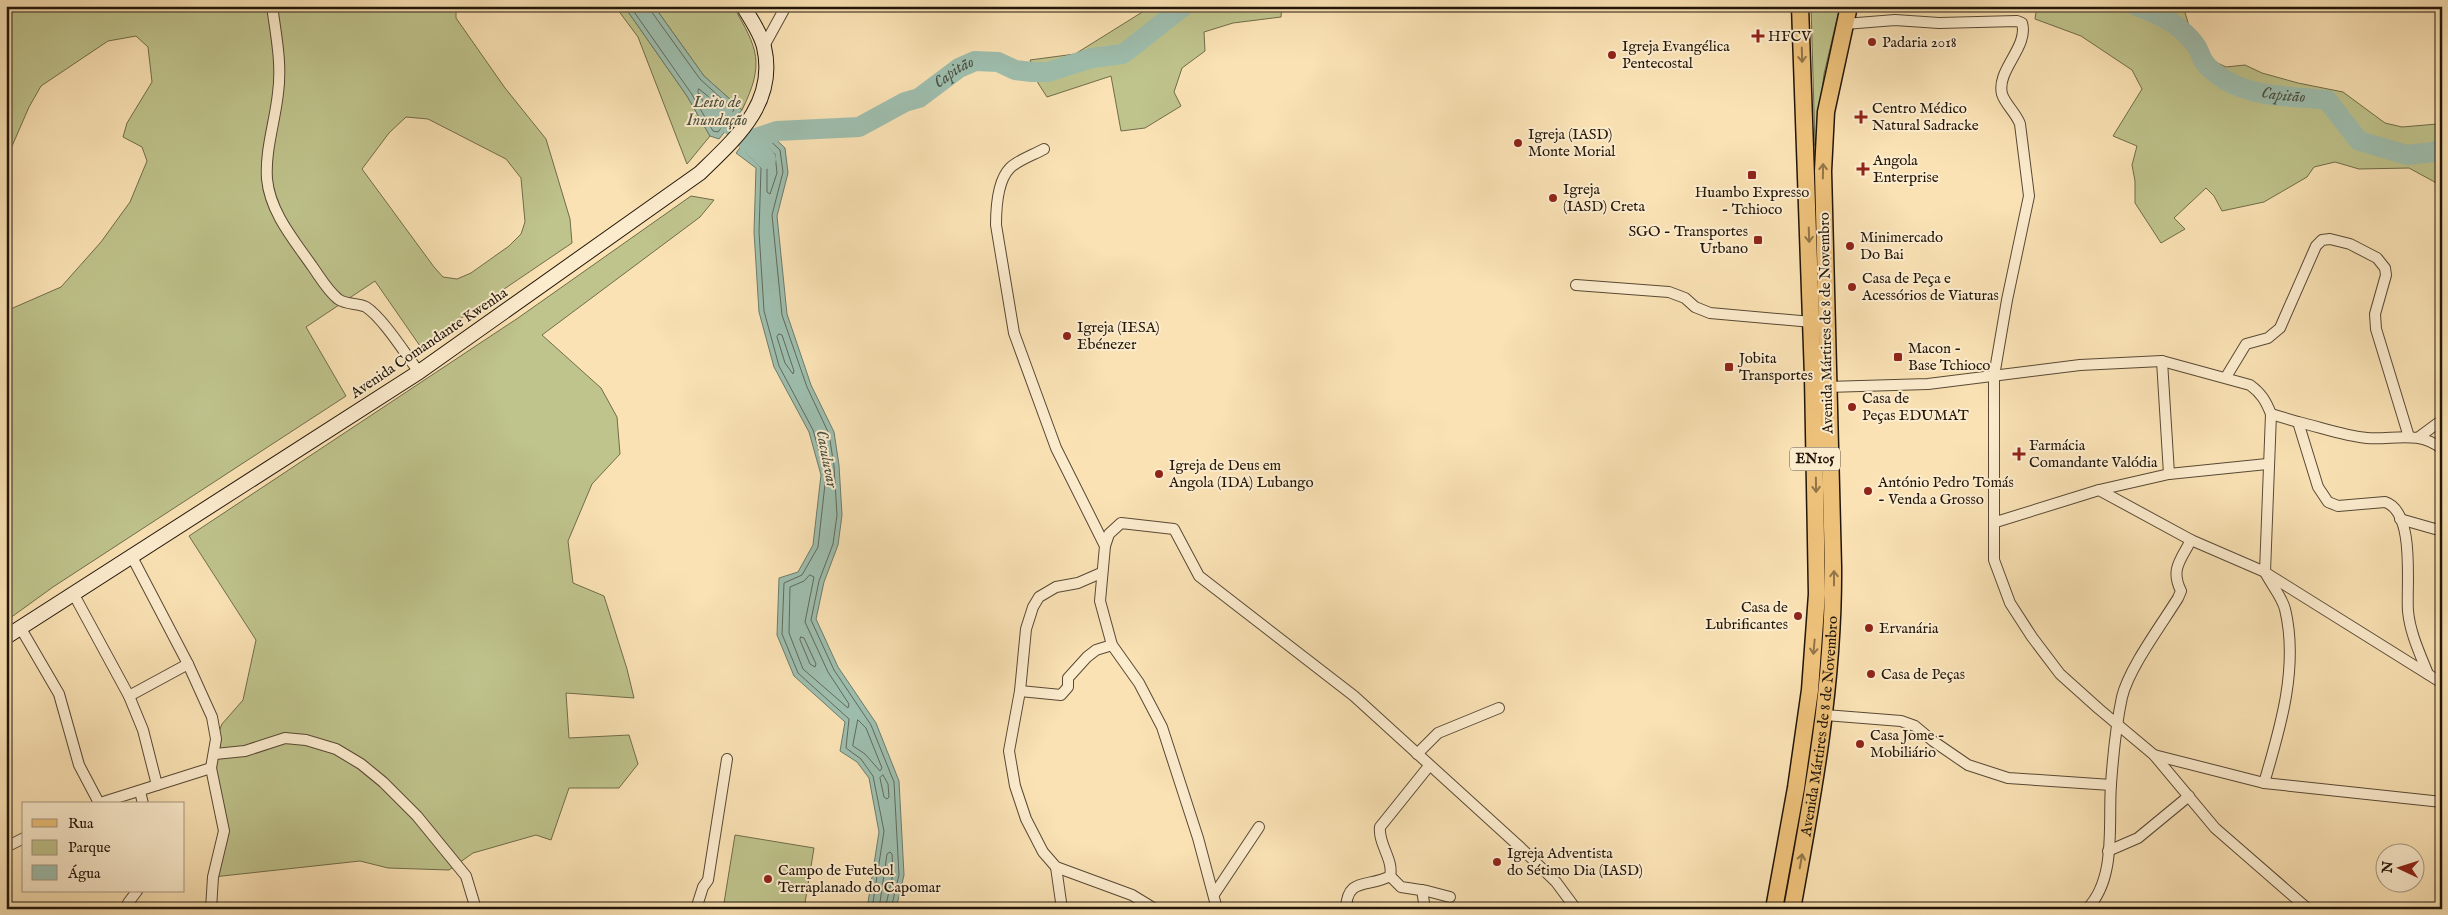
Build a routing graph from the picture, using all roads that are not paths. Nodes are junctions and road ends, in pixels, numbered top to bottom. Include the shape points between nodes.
1 (272, 6) edge
2 (743, 6) edge
3 (786, 6) edge
4 (1800, 6) edge
5 (1849, 6) edge
6 (1845, 24) junction
7 (764, 46) junction
8 (1044, 149) dead end
9 (1576, 285) dead end
10 (1812, 322) junction
11 (2162, 360) junction
12 (419, 372) junction
13 (1994, 376) junction
14 (2226, 377) junction
15 (1828, 387) junction
16 (2271, 414) junction
17 (2442, 420) edge
18 (2298, 422) junction
19 (2414, 437) junction
20 (2442, 449) edge
21 (2268, 464) junction
22 (2169, 474) junction
23 (2099, 490) junction
24 (2400, 518) junction
25 (1996, 522) junction
26 (2442, 527) edge
27 (2191, 540) junction
28 (1105, 546) junction
29 (131, 555) junction
30 (2265, 572) junction
31 (1101, 573) junction
32 (73, 592) junction
33 (20, 626) junction
34 (6, 637) edge
35 (1112, 645) junction
36 (188, 664) junction
37 (2428, 674) junction
38 (2442, 683) edge
39 (1020, 691) junction
40 (129, 696) junction
41 (1500, 708) dead end
42 (1826, 715) junction
43 (2118, 724) junction
44 (215, 754) junction
45 (1418, 754) junction
46 (2154, 755) junction
47 (727, 759) dead end
48 (1429, 766) junction
49 (211, 768) junction
50 (2264, 783) junction
51 (157, 785) junction
52 (2111, 785) junction
53 (140, 791) junction
54 (2189, 796) junction
55 (98, 802) edge
56 (102, 802) edge
57 (143, 802) edge
58 (2442, 802) edge
59 (1259, 827) dead end
60 (22, 839) edge
61 (6, 847) edge
62 (2108, 851) junction
63 (1056, 867) junction
64 (1390, 876) junction
65 (1422, 890) junction
66 (136, 892) edge
67 (1215, 893) junction
68 (1450, 897) dead end
69 (128, 909) edge
70 (212, 909) edge
71 (476, 909) edge
72 (696, 909) edge
73 (1062, 909) edge
74 (1155, 909) edge
75 (1218, 909) edge
76 (1346, 909) edge
77 (1425, 909) edge
78 (1576, 909) edge
79 (1774, 909) edge
80 (1792, 909) edge
81 (2087, 909) edge
82 (2308, 909) edge

1 - 12 street via 279,53 279,91 268,157 267,180 272,202 283,224 328,288 339,300 365,306
2 - 7 main road, Avenida Comandante Kwenha
3 - 7 street
4 -> 10 main road, Avenida Mártires de 8 de Novembro / EN105
5 - 6 main road, Avenida Mártires de 8 de Novembro / EN105
6 - 13 street via 1895,20 1940,24 2018,21 2022,24 2023,33 2002,84 2002,92 2020,124 2029,196
15 -> 6 main road, Avenida Mártires de 8 de Novembro / EN105 via 1824,141 1831,83
7 - 12 main road, Avenida Comandante Kwenha via 764,94 753,114 726,148 700,173
8 - 28 street via 1015,164 1006,174 996,225 1017,342 1056,448
9 - 10 street via 1670,292 1710,313
10 -> 79 main road, Avenida Mártires de 8 de Novembro / EN105 via 1817,543 1815,636 1802,750
11 - 13 street via 2080,365
11 - 14 street
11 - 22 street
12 - 29 main road, Avenida Comandante Kwenha
13 - 15 street via 1928,384
13 - 25 street via 1992,431
14 - 16 street via 2250,384 2259,391
14 - 19 street via 2246,344 2268,338 2280,328 2316,246 2322,240 2330,239 2350,244 2377,258 2385,268 2375,314 2376,329
42 -> 15 main road, Avenida Mártires de 8 de Novembro / EN105 via 1834,596
16 - 18 street
16 - 21 street
17 - 19 street
18 - 19 street via 2366,438
18 - 24 street via 2318,487 2328,502 2338,506 2385,502 2391,504
19 - 20 street
21 - 22 street
21 - 30 street
22 - 23 street
23 - 25 street
23 - 27 street
24 - 26 street via 2435,529
24 - 37 street via 2407,546 2408,611 2412,633
25 - 43 street via 1994,560 2010,603 2060,674
27 - 30 street
27 - 43 street via 2175,571 2175,580 2181,591 2122,695
28 - 31 street
28 - 45 street via 1109,534 1121,523 1174,529 1200,576 1354,696
29 - 32 main road, Avenida Comandante Kwenha
29 - 36 street
30 - 37 street
30 - 50 street via 2285,608 2289,640 2282,714
31 - 35 street via 1100,601
31 - 39 street via 1078,583 1056,587 1039,597 1026,629
32 - 33 main road, Avenida Comandante Kwenha
32 - 40 street
33 - 34 main road, Avenida Comandante Kwenha
33 - 55 street via 60,694 79,765
35 - 39 street via 1087,657 1068,678 1068,687 1061,695
35 - 67 street via 1139,683 1162,727
36 - 40 street
36 - 44 street via 212,717
37 - 38 street
39 - 63 street via 1009,751 1015,786 1026,819 1043,852
40 - 51 street via 143,730
41 - 45 street via 1438,733
42 - 52 street via 1915,726 1968,765 2008,778
80 -> 42 main road, Avenida Mártires de 8 de Novembro / EN105
43 - 46 street
43 - 52 street
44 - 49 street
44 - 71 street via 245,751 285,738 336,749 383,782 417,816 466,876
45 - 48 street
46 - 50 street
46 - 54 street
47 - 72 street via 708,880 702,887
48 - 64 street via 1380,827 1379,836
48 - 78 street via 1556,882
49 - 51 street
49 - 70 street via 224,831 213,877
50 - 58 street
51 - 53 street
52 - 62 street
53 - 56 street
53 - 57 street
54 - 62 street via 2138,838
54 - 82 street via 2214,828
59 - 67 street
60 - 61 street
62 - 81 street via 2102,885
63 - 73 street
63 - 74 street via 1132,895
64 - 65 street via 1401,887
64 - 76 street via 1354,887 1348,893
65 - 68 street
65 - 77 street
66 - 69 street via 128,903
67 - 75 street

